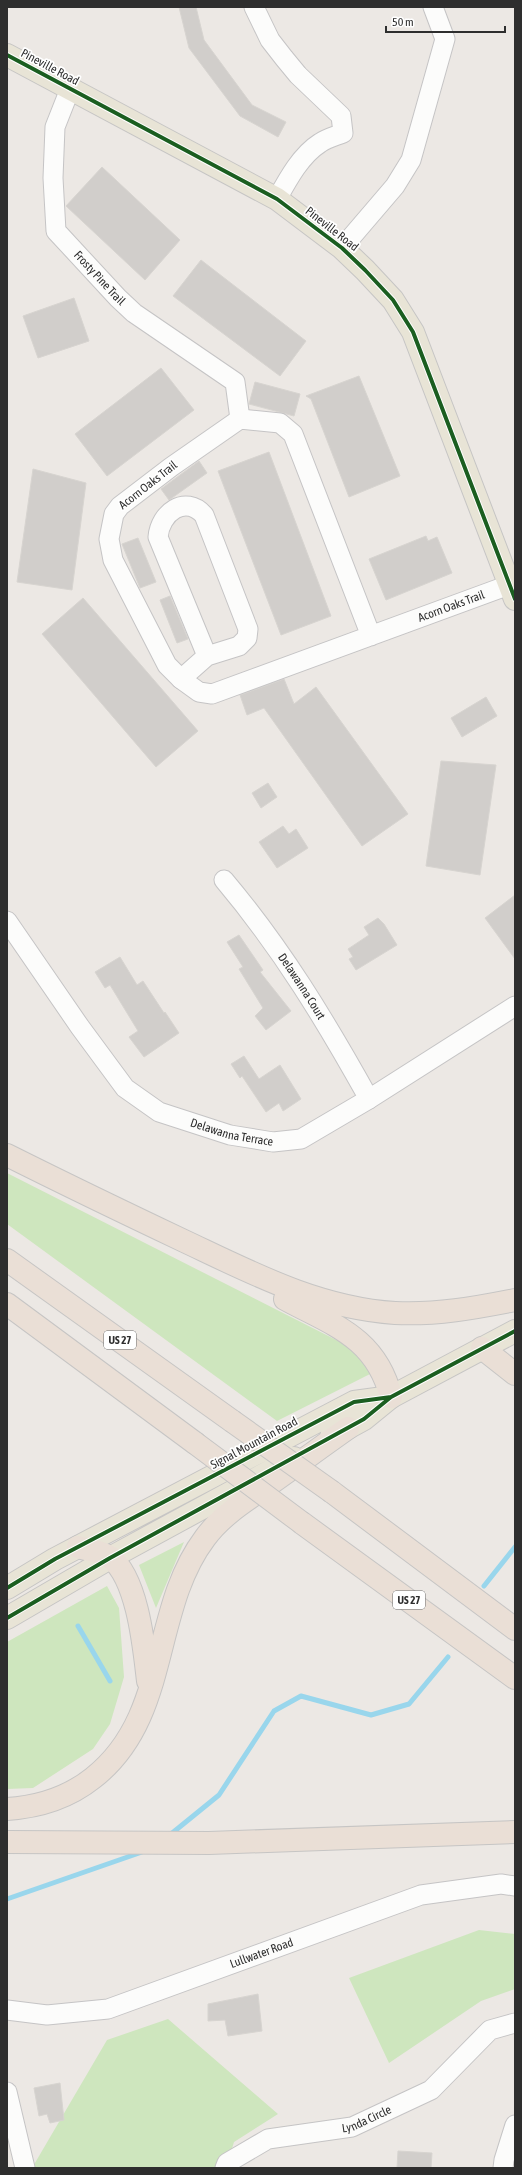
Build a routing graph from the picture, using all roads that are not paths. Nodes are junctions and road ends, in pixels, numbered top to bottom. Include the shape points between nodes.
1 (254, 7) edge
2 (433, 7) edge
3 (7, 56) edge
4 (70, 89) junction
5 (277, 199) junction
6 (342, 248) junction
7 (240, 419) junction
8 (512, 592) edge
9 (371, 636) junction
10 (207, 656) junction
11 (181, 679) junction
12 (224, 880) dead end
13 (7, 921) edge
14 (515, 1006) edge
15 (369, 1099) junction
16 (7, 1156) edge
17 (126, 1214) junction
18 (7, 1260) edge
19 (515, 1300) edge
20 (7, 1304) edge
21 (515, 1331) edge
22 (482, 1348) junction
23 (515, 1374) edge
24 (391, 1397) junction
25 (348, 1428) junction
26 (78, 1547) junction
27 (110, 1558) junction
28 (7, 1588) edge
29 (7, 1618) edge
30 (515, 1629) edge
31 (515, 1678) edge
32 (149, 1690) junction
33 (7, 1809) edge
34 (515, 1832) edge
35 (7, 1842) edge
36 (515, 1886) edge
37 (7, 2010) edge
38 (515, 2023) edge
39 (7, 2092) edge
40 (515, 2125) edge
41 (25, 2168) edge
42 (225, 2168) edge
43 (503, 2168) edge

1 - 5 street via 270,40 284,58 341,116 344,133 320,143 303,158
2 - 6 street via 445,39 411,160 395,186
3 - 4 main road, Pineville Road
4 - 5 main road, Pineville Road
4 - 7 street, Frosty Pine Trail via 55,127 52,178 56,231 134,313 235,382
5 - 6 main road, Pineville Road
6 - 8 main road, Pineville Road via 393,300 413,332
7 - 9 street via 280,423 292,434
7 - 11 street, Acorn Oaks Trail via 147,484 114,514 109,539 113,560 167,665
8 - 9 street, Acorn Oaks Trail
9 - 11 street, Acorn Oaks Trail via 212,694 199,692
10 - 10 street via 239,646 247,638 248,629 204,515 198,507 187,504 166,516 159,526 158,537
10 - 11 street
12 - 15 street, Delawanna Court via 276,945 330,1030
13 - 15 street, Delawanna Terrace via 125,1088 159,1112 230,1135 273,1142 301,1139
14 - 15 street, Delawanna Terrace
16 - 17 highway
17 - 19 highway via 282,1287 337,1304 394,1313 423,1313 460,1311
17 - 24 highway via 351,1334 378,1363
18 - 30 highway, US 27, bridge via 332,1492
20 - 31 highway, US 27, bridge
21 - 22 main road, Signal Mountain Road
22 - 23 highway
22 - 24 main road, Signal Mountain Road
24 - 25 main road via 364,1419
24 - 26 main road, Signal Mountain Road via 354,1402
25 - 27 main road
25 - 32 highway via 229,1513 205,1537 189,1562 177,1593
26 - 27 highway via 99,1552
26 - 28 main road, Signal Mountain Road
27 - 29 main road
27 - 32 highway via 121,1572 135,1604 141,1628
32 - 33 highway via 133,1734 103,1770 80,1788 55,1801
34 - 35 highway via 209,1843
36 - 37 street, Lullwater Road via 501,1884 421,1896 108,2008 47,2015
38 - 42 street, Lynda Circle via 490,2030 431,2090 352,2127 268,2139 227,2163
39 - 41 street
40 - 43 street

